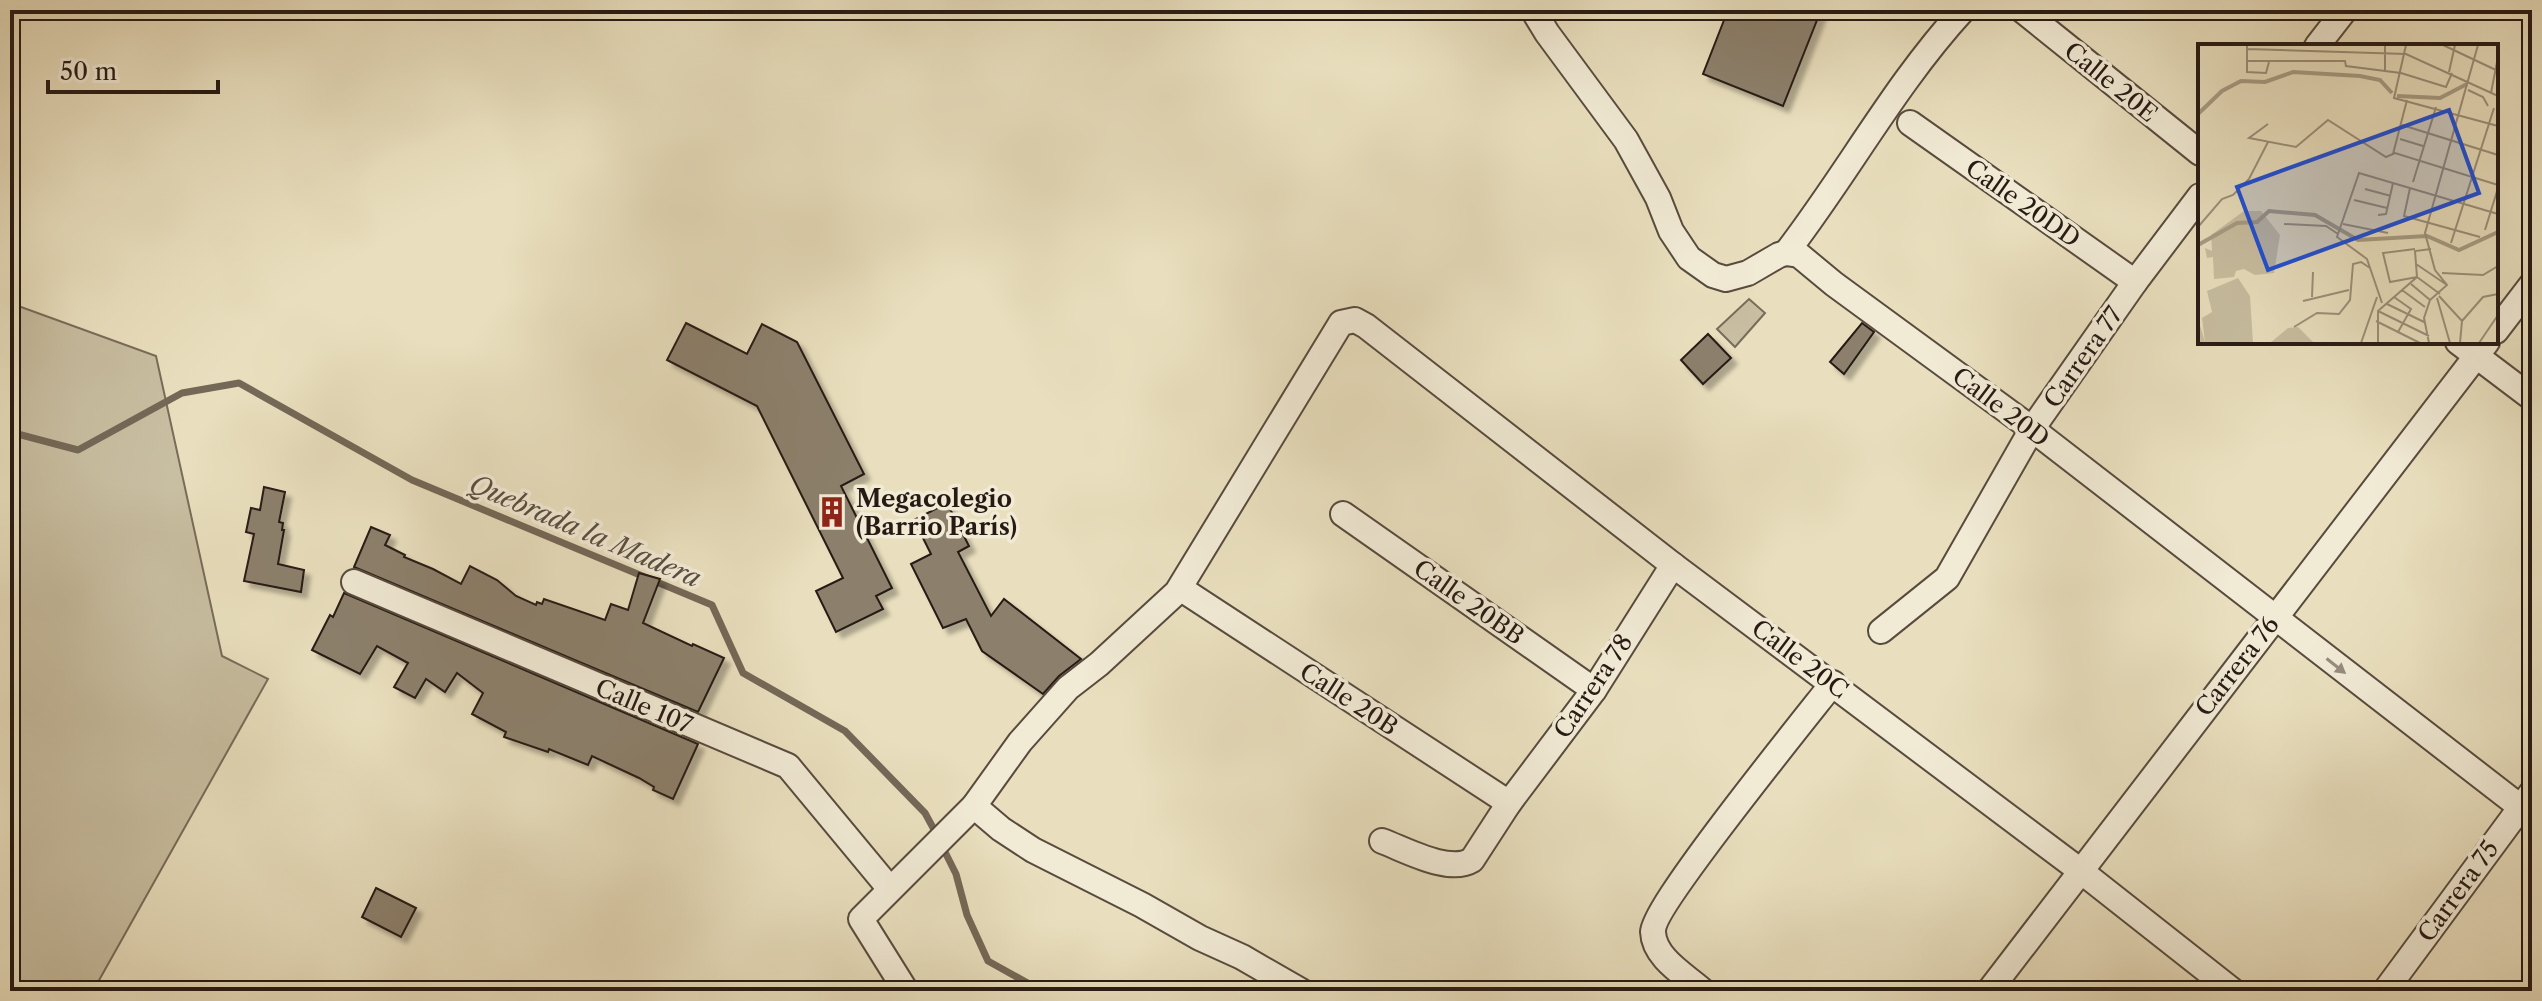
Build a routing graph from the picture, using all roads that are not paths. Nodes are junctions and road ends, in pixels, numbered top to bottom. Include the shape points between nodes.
1 (1533, 10) edge
2 (1963, 10) edge
3 (2022, 10) edge
4 (2345, 10) edge
5 (2319, 44) edge
6 (1910, 123) dead end
7 (2198, 151) edge
8 (2198, 199) edge
9 (1786, 253) junction
10 (2135, 282) junction
11 (2532, 284) edge
12 (2498, 328) edge
13 (2474, 347) edge
14 (2532, 398) edge
15 (2032, 429) junction
16 (1343, 514) dead end
17 (1673, 565) junction
18 (354, 582) dead end
19 (1189, 594) dead end
20 (2274, 618) junction
21 (1881, 631) dead end
22 (1833, 683) junction
23 (1594, 690) junction
24 (1509, 803) junction
25 (2528, 805) edge
26 (974, 806) junction
27 (1382, 841) dead end
28 (2082, 872) junction
29 (890, 889) junction
30 (906, 991) edge
31 (1301, 991) edge
32 (1703, 991) edge
33 (1989, 991) edge
34 (2233, 991) edge
35 (2385, 991) edge

1 - 9 street via 1626,140 1689,258 1726,279
2 - 9 street
3 - 7 street, Calle 20E
4 - 5 street
6 - 10 street, Calle 20DD
8 - 10 street, Carrera 77
9 - 15 street, Calle 20D via 1799,255
10 - 15 street, Carrera 77
11 - 12 street
13 - 14 street
13 - 20 street, Carrera 76
15 - 20 street, Calle 20D
15 - 21 street, Carrera 77 via 1947,578
16 - 23 street, Calle 20BB
17 - 22 street, Calle 20C
17 - 23 street, Carrera 78
17 - 26 street, Calle 20C via 1366,326 1355,320 1341,323 1177,592 1068,688
18 - 29 street, Calle 107 via 788,766
19 - 24 street, Calle 20B
20 -> 25 street, Calle 20D
20 - 28 street, Carrera 76
22 - 28 street, Calle 20C
22 - 32 street via 1723,825 1653,927 1661,955
23 - 24 street, Carrera 78
24 - 27 street, Carrera 78 via 1466,864 1451,866
25 - 35 street, Carrera 75
26 - 29 street
26 - 31 street via 1033,850
28 - 33 street, Carrera 76
28 - 34 street, Calle 20C
29 - 30 street via 861,919

